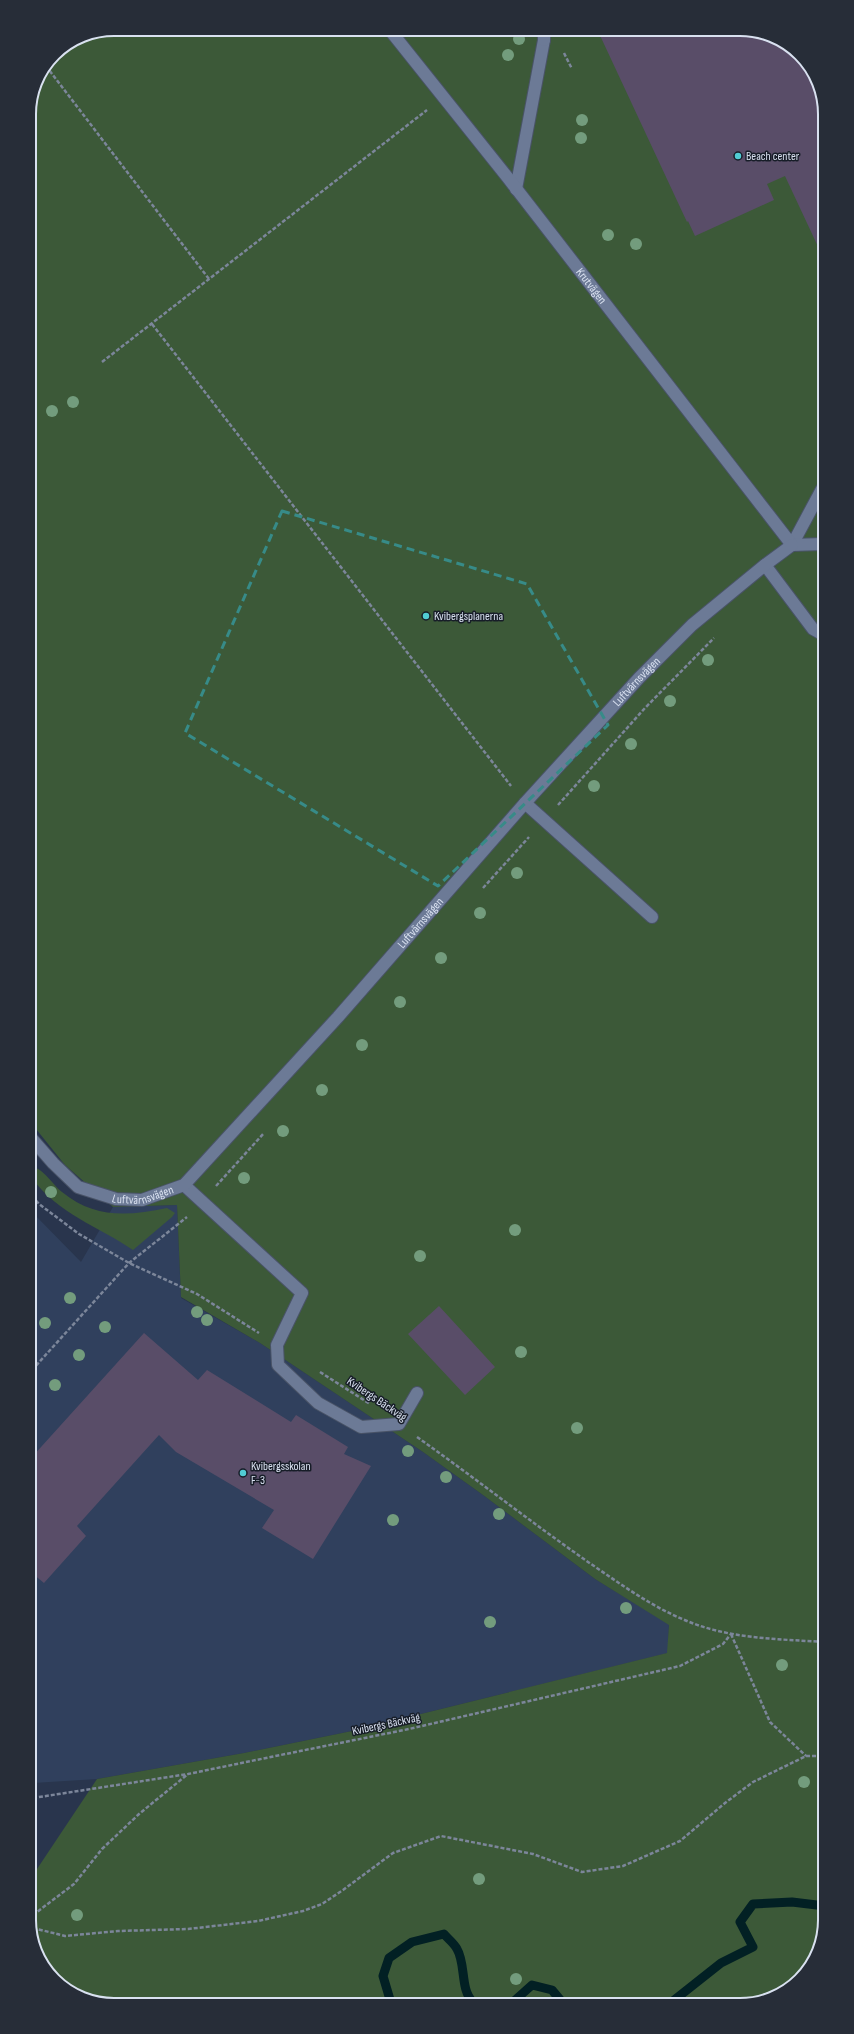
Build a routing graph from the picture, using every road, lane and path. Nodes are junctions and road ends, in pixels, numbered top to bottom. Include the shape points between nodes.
1 (394, 36) edge
2 (544, 36) edge
3 (49, 70) edge
4 (443, 98) junction
5 (516, 189) junction
6 (209, 280) junction
7 (152, 324) junction
8 (102, 362) dead end
9 (818, 496) edge
10 (818, 544) edge
11 (792, 545) junction
12 (764, 565) junction
13 (818, 632) edge
14 (720, 633) dead end
15 (525, 803) junction
16 (543, 822) junction
17 (482, 889) dead end
18 (652, 917) dead end
19 (266, 1131) dead end
20 (36, 1143) edge
21 (184, 1185) junction
22 (36, 1201) edge
23 (202, 1202) junction
24 (129, 1264) junction
25 (277, 1345) junction
26 (36, 1366) edge
27 (317, 1370) dead end
28 (417, 1392) dead end
29 (399, 1424) junction
30 (731, 1634) junction
31 (818, 1642) edge
32 (806, 1756) junction
33 (818, 1756) edge
34 (188, 1774) junction
35 (36, 1798) edge
36 (36, 1913) edge
37 (37, 1929) edge

1 - 4 street, Krutvägen
2 - 5 street
3 - 6 path
4 - 5 street, Krutvägen
4 - 6 path
5 - 11 street, Krutvägen
6 - 7 path
7 - 8 path
7 - 15 path
9 - 11 street
10 - 11 street
11 - 12 street, Luftvärnsvägen
12 - 13 street via 813,629
12 - 15 street, Luftvärnsvägen via 692,625 639,678
14 - 16 path via 645,708
15 - 16 street
15 - 21 street, Luftvärnsvägen via 338,1017
16 - 17 path
16 - 18 street
19 - 23 path
20 - 21 street, Luftvärnsvägen via 78,1187 116,1199 142,1200
21 - 23 street
22 - 24 path via 79,1234
23 - 24 path
23 - 25 street via 302,1293
24 - 25 path via 198,1294
24 - 26 path
25 - 29 street via 278,1365 318,1403 361,1428
27 - 29 path, Kvibergs Bäckväg
28 - 29 street
29 - 30 path, Kvibergs Bäckväg via 646,1602 688,1622
30 - 31 path, Kvibergs Bäckväg
30 - 32 path via 770,1722
30 - 34 path, Kvibergs Bäckväg via 723,1644 680,1666 410,1729
32 - 33 path
32 - 37 path via 753,1782 680,1841 623,1866 582,1872 533,1854 441,1836 393,1852 327,1900 303,1911 258,1921 188,1930 118,1931 65,1936
34 - 35 path, Kvibergs Bäckväg
34 - 36 path via 139,1814 102,1849 74,1884

